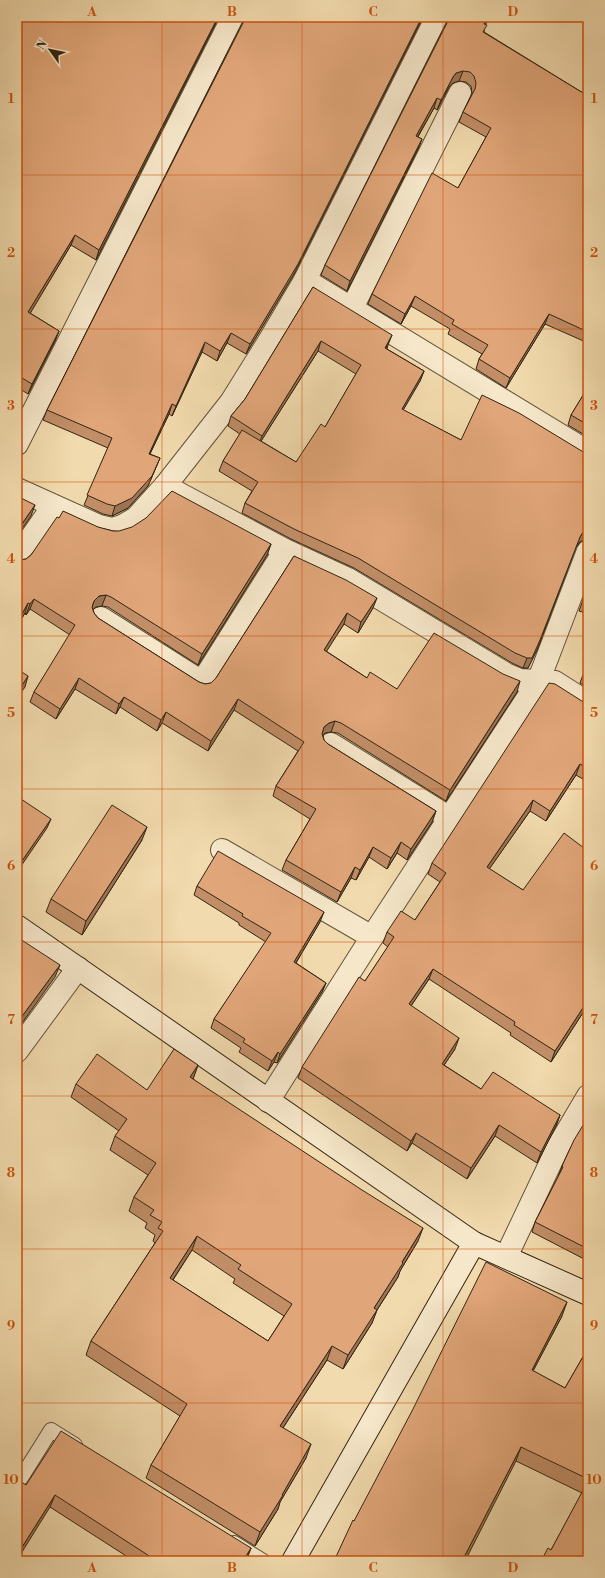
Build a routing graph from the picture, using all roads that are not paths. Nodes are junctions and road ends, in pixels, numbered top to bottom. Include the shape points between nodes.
1 (233, 17) edge
2 (437, 17) edge
3 (460, 93) dead end
4 (305, 280) junction
5 (352, 308) junction
6 (17, 444) edge
7 (588, 452) edge
8 (165, 486) junction
9 (17, 489) edge
10 (53, 506) junction
11 (285, 550) junction
12 (588, 551) edge
13 (17, 558) edge
14 (101, 618) edge
15 (538, 682) junction
16 (588, 703) edge
17 (331, 744) edge
18 (450, 818) junction
19 (222, 850) dead end
20 (17, 926) edge
21 (372, 937) junction
22 (78, 968) junction
23 (17, 1051) edge
24 (588, 1096) edge
25 (268, 1100) junction
26 (474, 1243) junction
27 (506, 1257) junction
28 (588, 1294) edge
29 (84, 1450) edge
30 (21, 1478) dead end
31 (223, 1536) edge
32 (263, 1561) edge
33 (293, 1561) edge

1 - 6 street
2 - 4 street
3 - 5 street
4 - 5 street
4 - 8 street via 231,402
5 - 7 street
8 - 10 street via 136,518 112,529
8 - 11 street
9 - 10 street
10 - 13 street
11 - 14 street via 202,682
11 - 15 street via 348,579 506,674 520,680
12 - 15 street
15 - 16 street via 555,682
15 - 18 street
17 - 18 street
18 - 21 street
19 - 21 street
20 - 22 street
21 - 25 street
22 - 23 street
22 - 25 street
24 - 27 street via 559,1146
25 - 26 street
26 - 27 street
26 - 33 street
27 - 28 street
29 - 30 lane via 51,1430
31 - 32 lane

